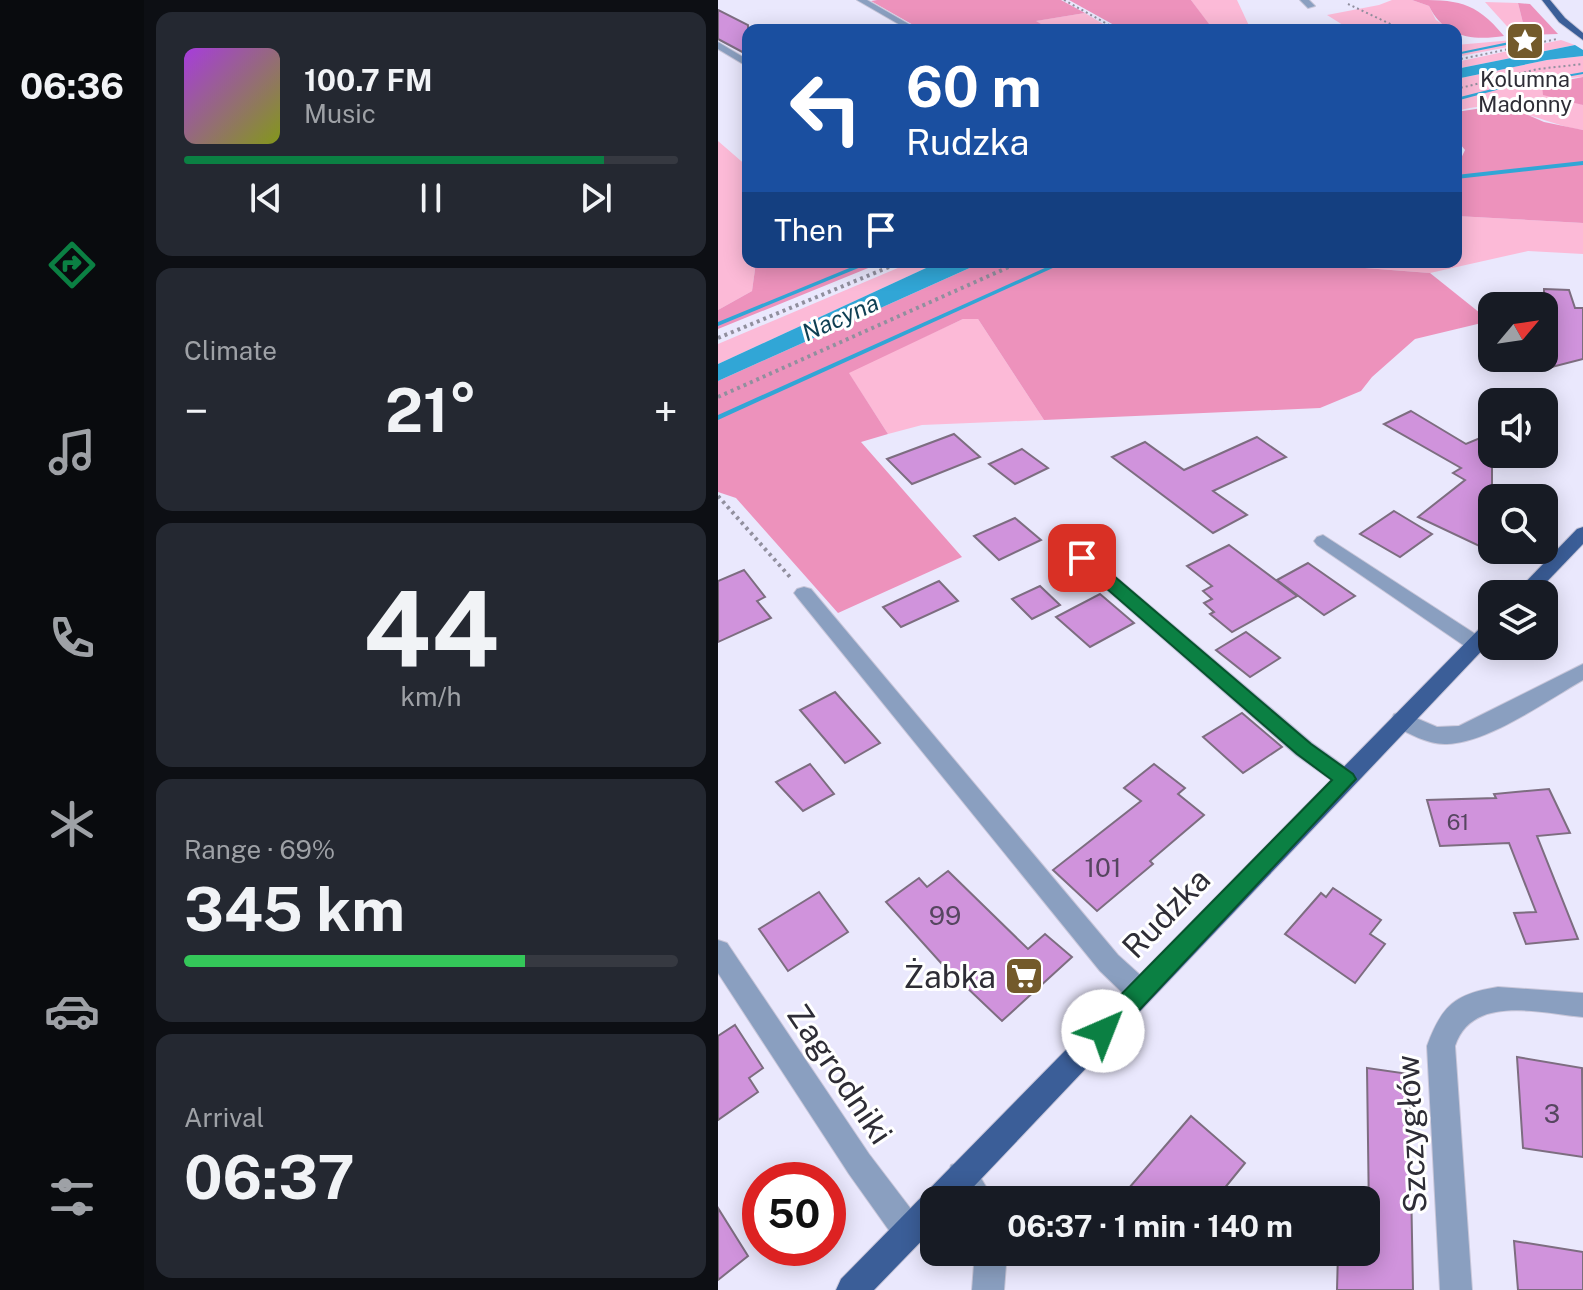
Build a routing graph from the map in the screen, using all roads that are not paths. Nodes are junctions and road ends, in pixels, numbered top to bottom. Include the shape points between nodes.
1 (861, 0) edge
2 (1546, 0) edge
3 (904, 24) edge
4 (1583, 37) edge
5 (718, 45) edge
6 (742, 60) edge
7 (1583, 533) edge
8 (1323, 541) dead end
9 (1082, 558) dead end
10 (1538, 580) edge
11 (804, 593) road end
12 (1478, 632) edge
13 (1478, 642) edge
14 (1583, 671) edge
15 (1402, 720) junction
16 (1346, 779) junction
17 (718, 951) edge
18 (1140, 992) junction
19 (1583, 1005) edge
20 (973, 1186) edge
21 (920, 1221) edge
22 (909, 1232) junction
23 (990, 1266) edge
24 (852, 1290) edge
25 (988, 1290) edge
26 (1456, 1290) edge

1 - 3 street
2 - 4 main road
5 - 6 street
7 - 10 main road
8 - 12 street
9 - 16 street
11 - 18 street via 1109,963
13 - 15 main road, Rudzka
14 - 15 street via 1459,734 1435,735
15 - 16 main road, Rudzka
16 - 18 main road, Rudzka
17 - 22 street, Zagrodniki
18 - 20 main road, Rudzka
19 - 26 street, Szczygłów via 1479,1001 1457,1013 1443,1033
21 - 22 main road
22 - 24 main road
23 - 25 street

